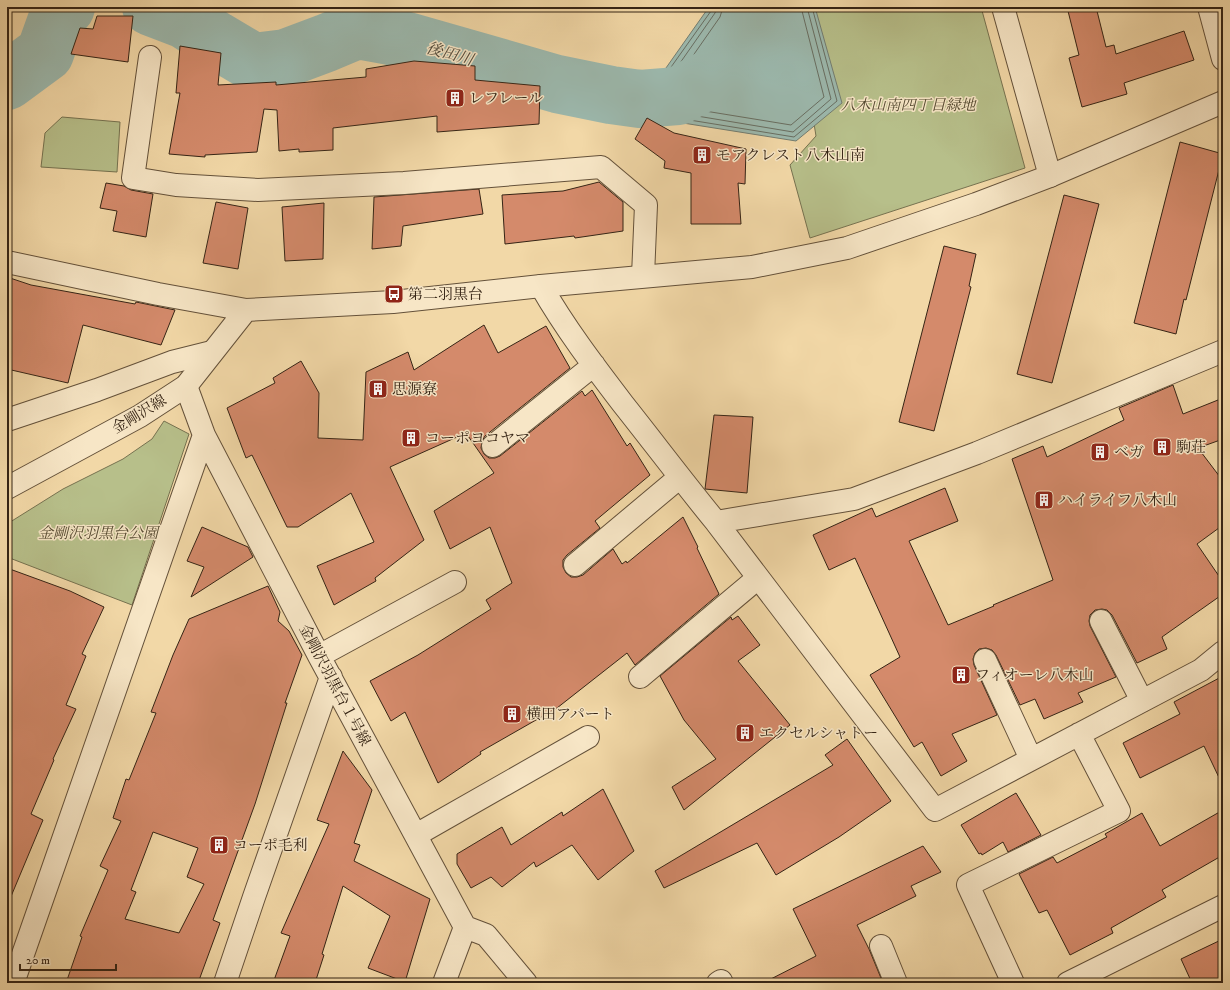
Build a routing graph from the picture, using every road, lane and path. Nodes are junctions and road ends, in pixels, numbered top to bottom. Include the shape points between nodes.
1 (1003, 7) edge
2 (1209, 7) edge
3 (150, 57) dead end
4 (1223, 59) edge
5 (1223, 102) edge
6 (1050, 176) junction
7 (7, 262) edge
8 (643, 276) junction
9 (541, 286) junction
10 (246, 310) junction
11 (1223, 351) edge
12 (212, 352) junction
13 (594, 365) junction
14 (186, 386) junction
15 (7, 420) edge
16 (204, 435) junction
17 (493, 446) dead end
18 (680, 477) junction
19 (7, 488) edge
20 (716, 522) junction
21 (575, 565) dead end
22 (758, 578) junction
23 (455, 582) dead end
24 (1101, 621) dead end
25 (1223, 652) edge
26 (320, 656) junction
27 (985, 660) dead end
28 (331, 677) junction
29 (640, 677) dead end
30 (1142, 701) junction
31 (1079, 734) junction
32 (588, 737) dead end
33 (1032, 759) junction
34 (416, 835) junction
35 (1223, 906) edge
36 (465, 927) junction
37 (881, 946) dead end
38 (13, 983) edge
39 (225, 983) edge
40 (444, 983) edge
41 (526, 983) edge
42 (718, 983) edge
43 (722, 983) edge
44 (896, 983) edge
45 (1013, 983) edge
46 (1068, 983) edge

1 - 6 street
2 - 4 street
3 - 8 street via 133,178 176,185 258,190 404,183 601,167 646,205
5 - 6 street
6 - 8 street via 847,248 752,267
7 - 10 street
8 - 9 street
9 - 10 street via 393,302
9 - 13 street via 556,313
10 - 12 street, 金剛沢線
11 - 20 street via 977,454 854,499
12 - 14 street, 金剛沢線
12 - 15 street via 172,362
13 - 17 street
13 - 18 street
14 - 16 street, 金剛沢羽黒台１号線
14 - 19 street, 金剛沢線 via 140,416
16 - 26 street, 金剛沢羽黒台１号線
16 - 38 street
18 - 20 street
18 - 21 street
20 - 22 street
22 - 29 street
22 - 33 street via 935,810
23 - 26 street
24 - 30 street
25 - 30 street via 1202,670
26 - 28 street, 金剛沢羽黒台１号線
27 - 33 street
28 - 34 street, 金剛沢羽黒台１号線
28 - 39 street
30 - 31 street
31 - 33 street
31 - 45 street via 1118,811 968,885
32 - 34 street
34 - 36 street, 金剛沢羽黒台１号線
35 - 46 street
36 - 40 street
36 - 41 street via 486,935
37 - 44 street
42 - 43 street

